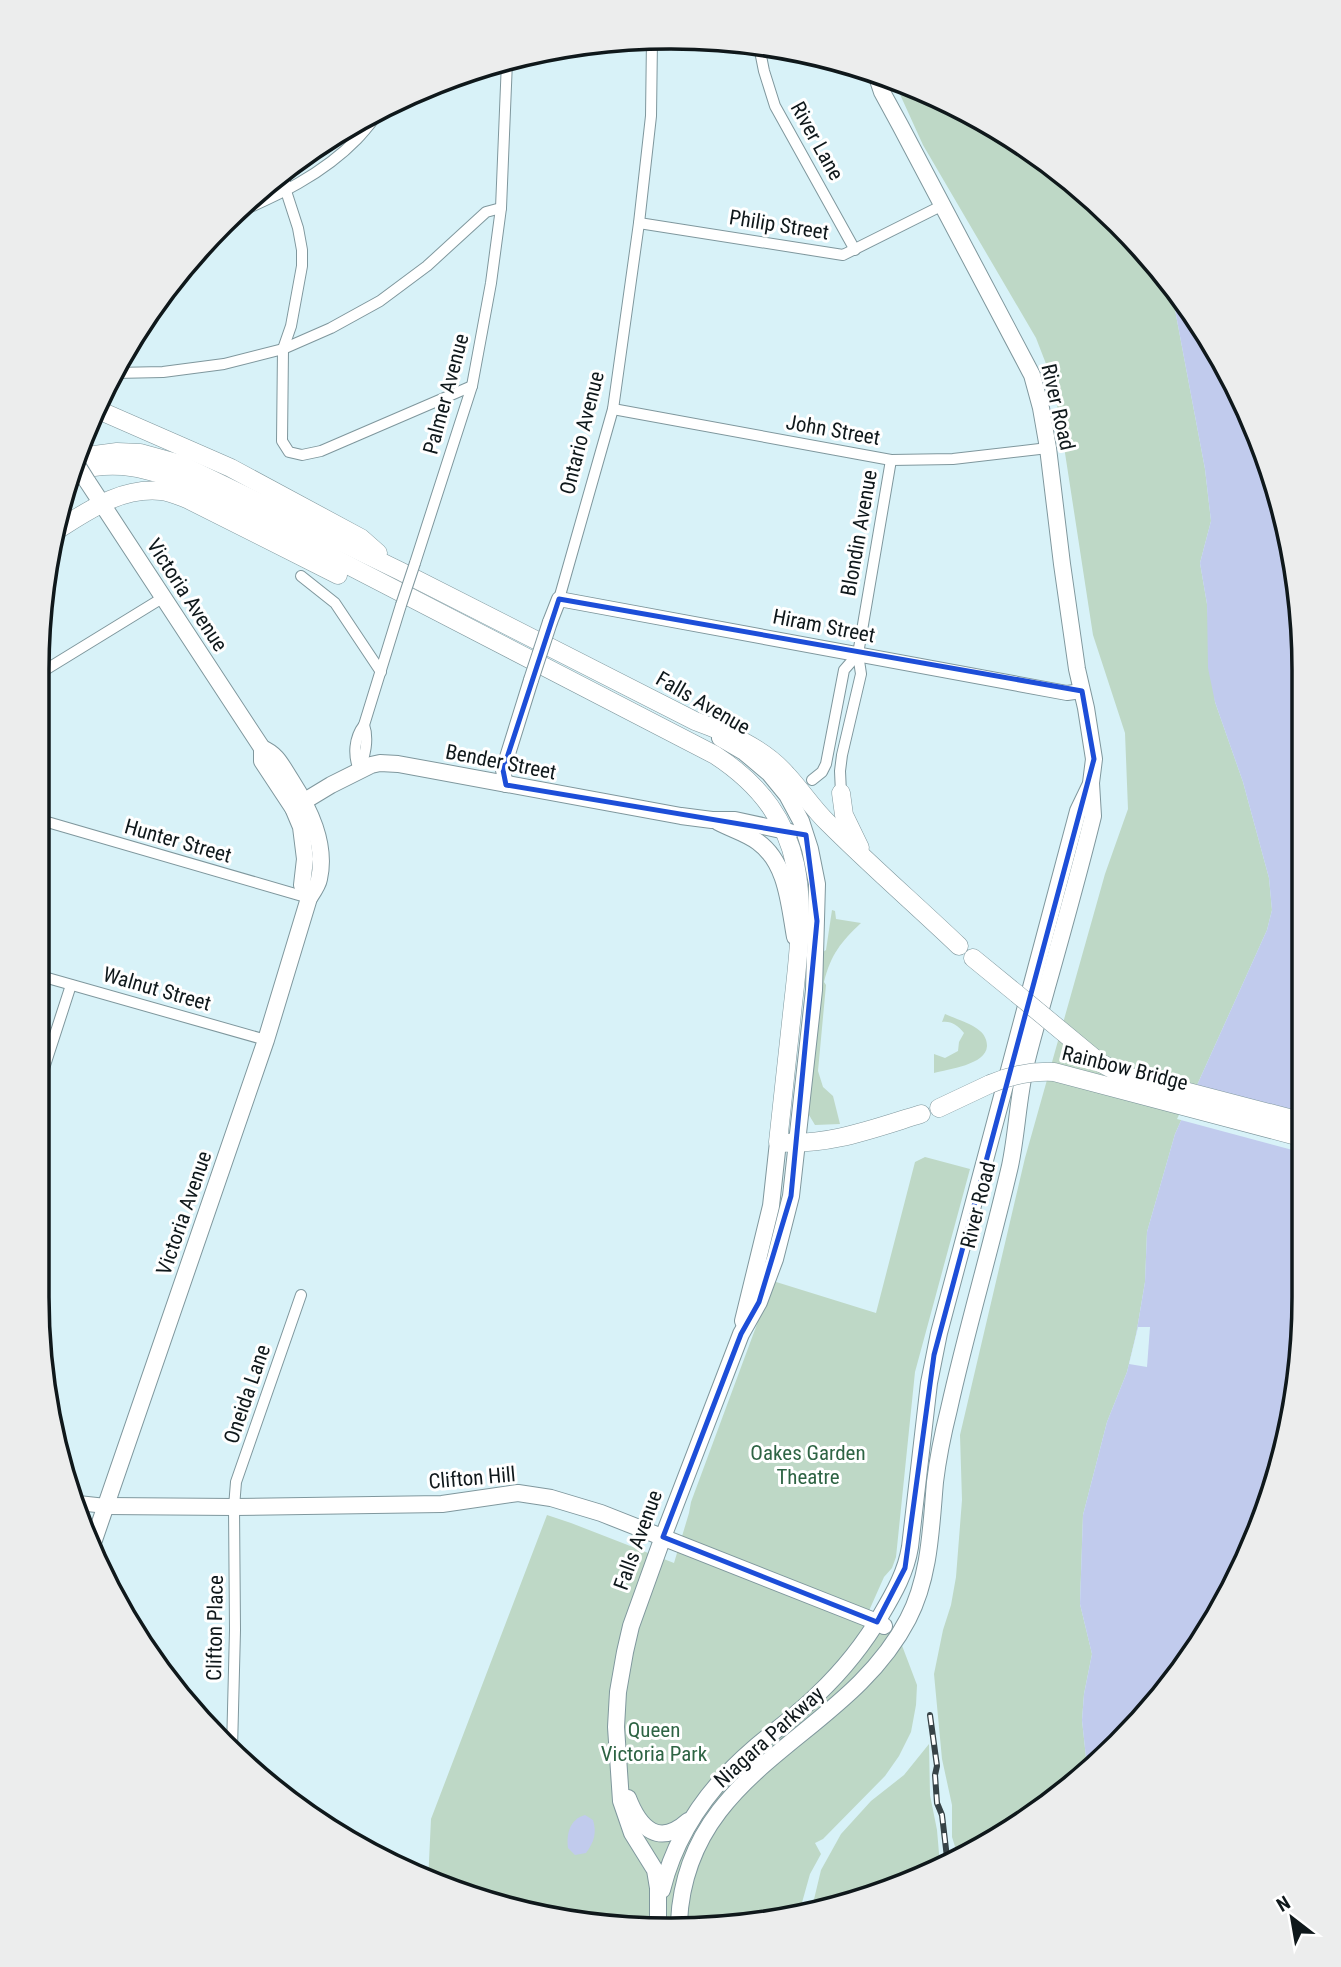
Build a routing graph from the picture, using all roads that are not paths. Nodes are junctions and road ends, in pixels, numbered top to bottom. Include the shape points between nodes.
1 (652, 49) edge
2 (761, 56) edge
3 (507, 71) edge
4 (881, 86) edge
5 (365, 129) edge
6 (285, 183) edge
7 (286, 191) junction
8 (263, 201) edge
9 (943, 205) junction
10 (501, 208) junction
11 (639, 222) junction
12 (855, 250) junction
13 (283, 349) junction
14 (125, 373) edge
15 (472, 386) junction
16 (613, 409) junction
17 (105, 413) edge
18 (1048, 448) junction
19 (88, 456) edge
20 (891, 460) junction
21 (81, 476) edge
22 (102, 503) junction
23 (67, 524) edge
24 (407, 567) junction
25 (301, 576) dead end
26 (389, 588) junction
27 (163, 597) junction
28 (559, 599) junction
29 (858, 654) junction
30 (49, 668) edge
31 (381, 672) junction
32 (1082, 691) junction
33 (695, 721) junction
34 (359, 770) junction
35 (788, 775) junction
36 (813, 780) joint
37 (1091, 783) junction
38 (506, 785) junction
39 (841, 793) joint
40 (299, 805) junction
41 (712, 820) junction
42 (49, 822) edge
43 (785, 832) junction
44 (806, 835) junction
45 (875, 867) junction
46 (309, 898) junction
47 (959, 946) dead end
48 (798, 958) junction
49 (973, 958) dead end
50 (49, 979) edge
51 (71, 985) junction
52 (266, 1040) junction
53 (49, 1053) edge
54 (939, 1108) dead end
55 (921, 1114) dead end
56 (1292, 1119) edge
57 (1292, 1135) edge
58 (787, 1143) junction
59 (301, 1295) dead end
60 (85, 1504) edge
61 (107, 1506) junction
62 (234, 1507) junction
63 (96, 1534) edge
64 (663, 1537) junction
65 (877, 1622) junction
66 (898, 1635) junction
67 (232, 1737) edge
68 (618, 1769) junction
69 (691, 1819) junction
70 (658, 1918) edge
71 (659, 1918) edge
72 (679, 1918) edge

1 - 11 street, Ontario Avenue via 651,116
2 - 12 street, River Lane via 775,106
3 - 10 street, Palmer Avenue
4 - 9 main road, River Road
5 - 7 street via 323,169
6 - 7 street
7 - 8 street
7 - 13 street via 302,258
9 - 12 street, Philip Street
9 - 18 main road, River Road via 1032,375
10 - 13 street via 486,212 380,301
10 - 15 street, Palmer Avenue
11 - 12 street, Philip Street via 831,253
11 - 16 street, Ontario Avenue
13 - 14 street via 224,364
13 - 15 street via 282,441 289,452 302,455
15 - 24 street, Palmer Avenue
16 - 20 street, John Street
16 - 28 street, Ontario Avenue
17 - 24 highway via 231,468
18 - 20 street, John Street via 953,459
18 - 32 main road, River Road
19 - 24 highway, Falls Avenue via 140,453 180,464
20 - 29 street, Blondin Avenue
21 - 22 main road, Victoria Avenue
21 - 26 highway, Falls Avenue via 102,465 118,466 189,483
22 - 23 highway
22 - 26 highway via 124,493 164,491 355,583
22 - 27 main road, Victoria Avenue
24 - 31 street, Palmer Avenue, bridge
24 - 33 highway, Falls Avenue
25 - 31 street via 335,603
26 - 43 highway, Falls Avenue via 715,755 760,795
27 - 30 street
27 - 40 main road, Victoria Avenue via 261,748 274,754
28 - 29 street, Hiram Street
28 - 38 street, Ontario Avenue, bridge via 503,770
29 - 32 street, Hiram Street
29 - 36 street, Blondin Avenue via 844,670 826,764
29 - 39 street, Blondin Avenue via 861,674 841,763
31 - 34 street, Palmer Avenue via 357,734
32 - 37 main road, River Road via 1094,759
33 - 35 highway via 749,745
33 - 44 main road, Falls Avenue via 769,773 794,807
34 - 38 main road, Bender Street via 380,762
34 - 40 main road, Bender Street
35 - 36 highway via 803,782
35 - 45 highway via 823,818
37 - 65 main road, River Road via 1078,811 939,1333 905,1569
37 - 66 main road, River Road via 1093,816 1026,1063 1010,1162 941,1446 922,1579
38 - 41 main road, Bender Street
39 - 45 highway via 849,826
40 - 46 main road, Victoria Avenue via 314,822 320,854 319,880
41 - 43 main road, Bender Street via 765,825
41 - 48 main road, Bender Street via 752,838 773,858 784,883
42 - 46 street, Hunter Street
43 - 44 main road, Bender Street
43 - 48 highway, Falls Avenue via 799,884
44 - 58 main road, Falls Avenue via 817,884 814,990
45 - 47 highway
46 - 52 main road, Victoria Avenue
48 - 58 highway, Falls Avenue
49 - 56 highway, Rainbow Bridge, bridge via 1112,1070
50 - 51 street, Walnut Street
51 - 52 street, Walnut Street
51 - 53 street
52 - 61 main road, Victoria Avenue
54 - 57 highway, Rainbow Bridge, bridge via 1018,1074 1054,1072
55 - 58 highway via 839,1138
58 - 64 main road, Falls Avenue via 741,1334
59 - 62 street, Oneida Lane via 236,1482
60 - 61 street
61 - 62 main road, Clifton Hill
61 - 63 main road, Victoria Avenue
62 - 64 main road, Clifton Hill via 442,1504 518,1493 571,1503
62 - 67 street, Clifton Place
64 - 65 main road, Clifton Hill
64 - 68 main road, Falls Avenue via 625,1651 616,1719
65 - 66 main road, Clifton Hill
65 - 69 main road, Niagara Parkway via 819,1694 744,1756
66 - 72 main road, Niagara Parkway via 844,1697 725,1802 691,1859
68 - 69 main road, Falls Avenue via 636,1817 650,1831 668,1834
68 - 70 main road, Falls Avenue via 627,1823 658,1879
69 - 71 main road, Niagara Parkway via 670,1863

